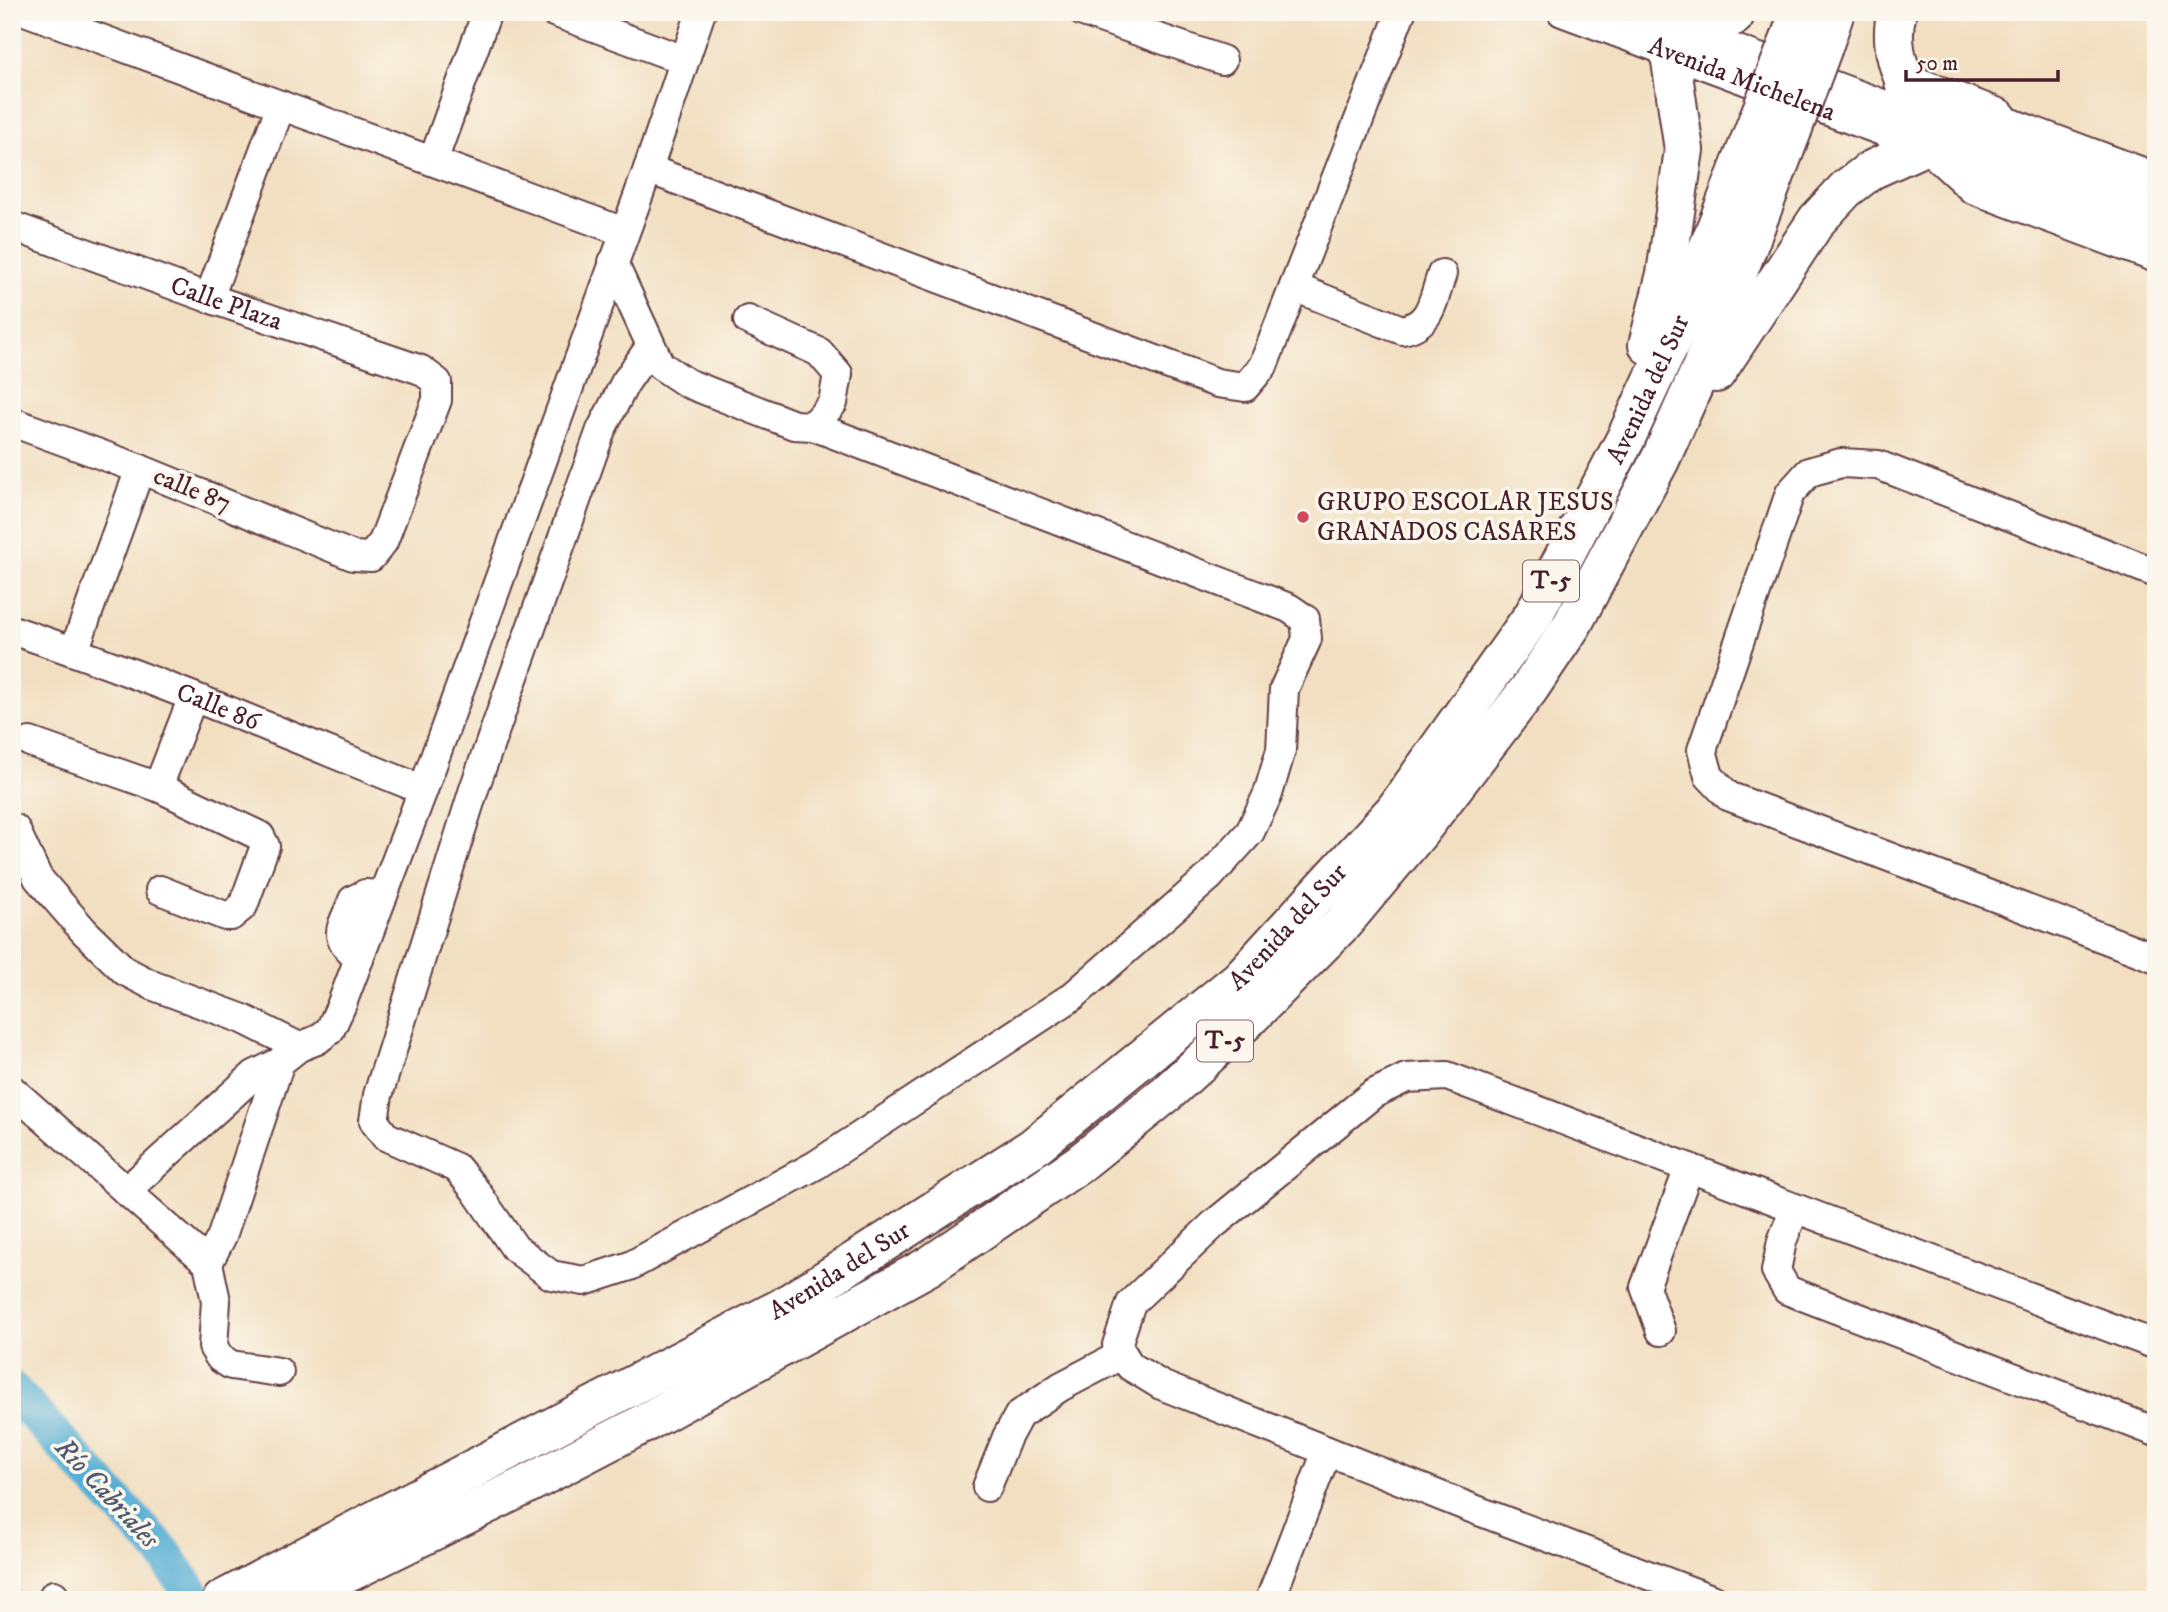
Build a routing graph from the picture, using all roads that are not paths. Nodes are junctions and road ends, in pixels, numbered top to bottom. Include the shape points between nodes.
1 (28, 12) edge
2 (487, 12) edge
3 (554, 12) edge
4 (701, 12) edge
5 (1083, 12) edge
6 (1401, 12) edge
7 (1562, 12) edge
8 (1636, 12) edge
9 (1737, 12) edge
10 (1835, 12) edge
11 (1897, 12) edge
12 (1804, 33) edge
13 (1679, 43) junction
14 (684, 60) junction
15 (1222, 60) dead end
16 (1904, 82) junction
17 (281, 106) junction
18 (1998, 118) junction
19 (1775, 126) junction
20 (1925, 133) junction
21 (433, 161) junction
22 (648, 169) junction
23 (2156, 177) edge
24 (2156, 206) edge
25 (12, 226) edge
26 (624, 232) junction
27 (2156, 233) edge
28 (2156, 258) edge
29 (613, 262) junction
30 (1442, 274) dead end
31 (1294, 287) junction
32 (209, 298) junction
33 (748, 320) dead end
34 (650, 347) junction
35 (12, 422) edge
36 (813, 426) junction
37 (1625, 440) junction
38 (1660, 460) junction
39 (140, 469) junction
40 (371, 557) joint
41 (2156, 573) edge
42 (12, 631) edge
43 (74, 651) junction
44 (193, 697) junction
45 (30, 742) dead end
46 (158, 787) junction
47 (423, 789) junction
48 (15, 829) dead end
49 (160, 890) dead end
50 (2156, 958) edge
51 (290, 1054) junction
52 (12, 1090) edge
53 (1689, 1168) junction
54 (127, 1191) junction
55 (1796, 1208) junction
56 (208, 1263) junction
57 (1661, 1331) dead end
58 (2156, 1345) edge
59 (1121, 1356) junction
60 (279, 1373) dead end
61 (2156, 1432) edge
62 (1327, 1451) junction
63 (987, 1487) dead end
64 (291, 1589) edge
65 (222, 1600) edge
66 (1270, 1600) edge
67 (1714, 1600) edge

1 - 17 street
2 - 21 street
3 - 14 street
4 - 14 street
5 - 15 street
6 - 31 street
7 - 13 street, Avenida Michelena
8 - 13 street, Avenida Michelena
9 - 13 highway
10 - 12 highway, Avenida del Sur / T-5
11 - 16 highway via 1893,26
12 - 19 highway, Avenida del Sur / T-5, bridge
13 - 20 street, Avenida Michelena
13 - 37 highway via 1684,150 1666,274
14 - 22 street
16 - 18 highway
16 - 20 highway
17 - 21 street
17 - 32 street
18 - 20 street, Avenida Michelena
18 - 23 street
19 - 37 highway, Avenida del Sur / T-5
19 - 38 highway, Avenida del Sur / T-5 via 1701,369
20 - 24 street, Avenida Michelena
20 - 27 street, Avenida Michelena
20 - 28 street, Avenida Michelena via 1972,188
20 - 38 highway via 1846,189 1817,220
21 - 26 street
22 - 26 street
22 - 31 street via 1217,383 1245,387 1263,366
25 - 32 street, Calle Plaza
26 - 29 street
29 - 34 street
29 - 47 street
30 - 31 street via 1427,317 1414,328 1402,330
32 - 40 street, Calle Plaza via 421,370 437,382 437,400 383,542
33 - 36 street via 819,352 838,374 833,403
34 - 36 street via 660,365 687,383 794,425
34 - 36 street via 601,430 559,547 474,789 378,1095 374,1121 385,1136 457,1168 514,1248 551,1275 584,1281 630,1266 816,1165 1073,996 1209,877 1250,832 1268,794 1281,750 1284,689 1307,639 1305,619 1289,608
35 - 39 street, calle 87
37 - 64 highway, Avenida del Sur / T-5 via 1534,614 1395,810 1240,979 1032,1148 783,1307
38 - 64 highway, Avenida del Sur / T-5 via 1572,625 1420,831 1334,932 1167,1093 1079,1164 929,1266 523,1486
39 - 40 street, calle 87 via 353,556
39 - 43 street
41 - 50 street via 1878,466 1841,463 1809,472 1790,493 1702,750 1709,776 1728,796
42 - 43 street, Calle 86
43 - 44 street, Calle 86
44 - 46 street
44 - 47 street, Calle 86
45 - 46 street
46 - 49 street via 260,836 265,846 243,906 231,916
47 - 51 street via 330,1030
48 - 51 street via 38,878 125,971 243,1019
51 - 54 street via 254,1075
51 - 56 street
52 - 54 street
53 - 55 street
53 - 57 street via 1645,1287
53 - 59 street via 1447,1076 1406,1078 1373,1094 1214,1224 1131,1303 1117,1345
54 - 56 street
55 - 58 street
55 - 61 street via 1776,1271 1787,1290
56 - 60 street via 216,1301 213,1347 220,1358 231,1365
59 - 62 street via 1161,1385
59 - 63 street via 1060,1387 1019,1415
62 - 66 street
62 - 67 street
64 - 65 highway, Avenida del Sur / T-5

